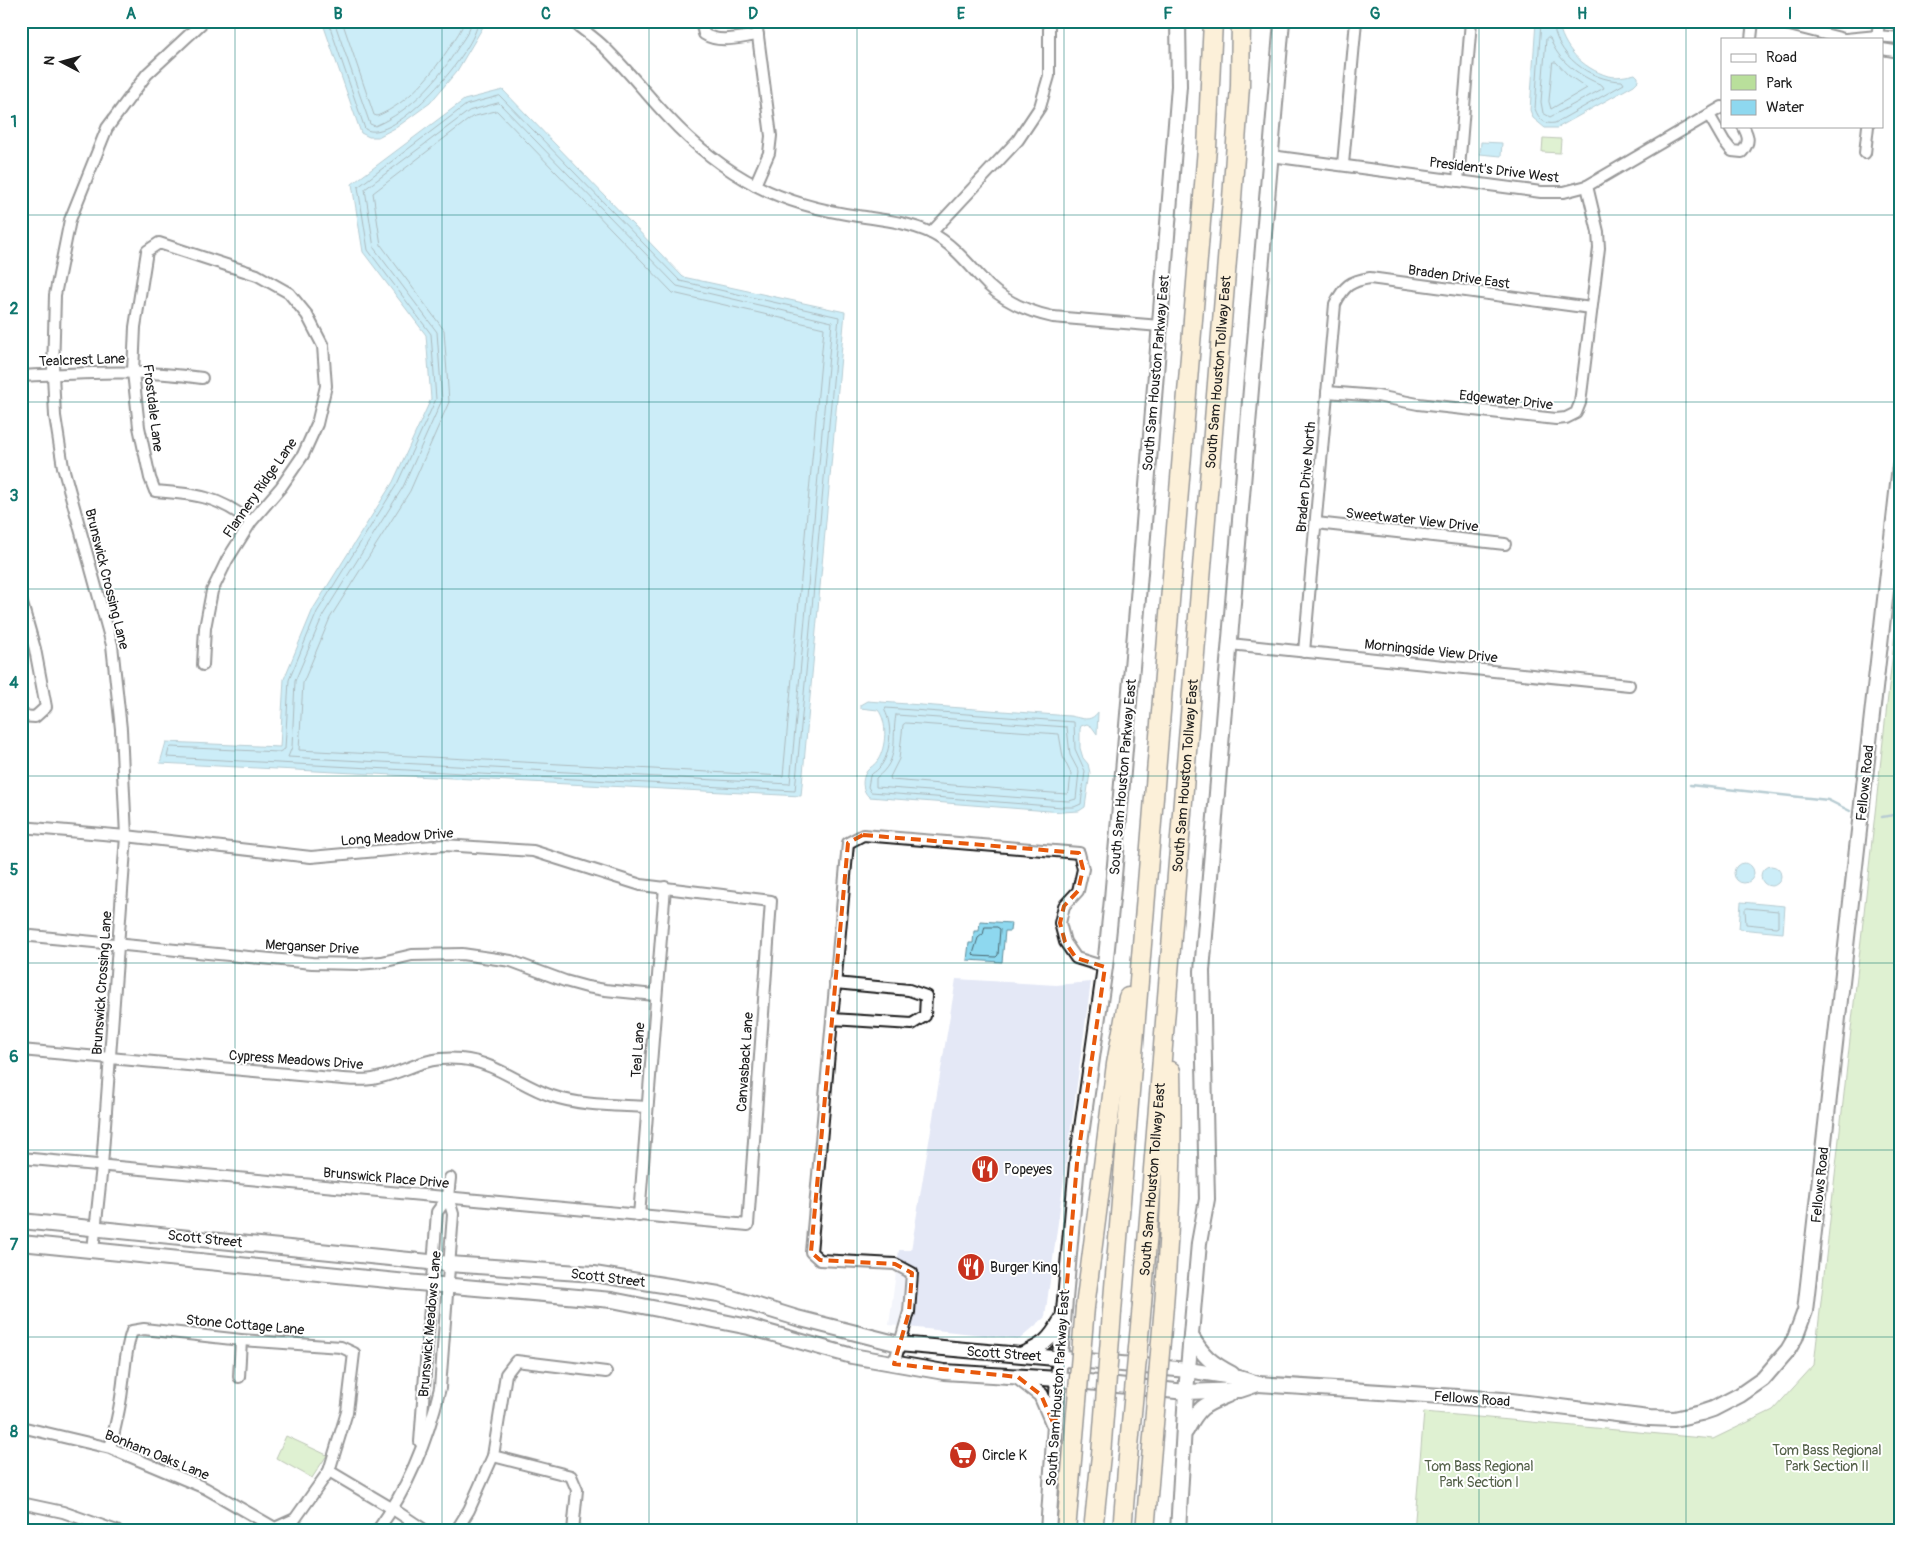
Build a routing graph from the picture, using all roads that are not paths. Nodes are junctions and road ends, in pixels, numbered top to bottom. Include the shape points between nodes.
1 (204, 21) edge
2 (572, 21) edge
3 (701, 21) edge
4 (756, 21) edge
5 (1049, 21) edge
6 (1178, 21) edge
7 (1213, 21) edge
8 (1241, 21) edge
9 (1282, 21) edge
10 (1356, 21) edge
11 (1471, 21) edge
12 (1753, 21) edge
13 (1774, 21) edge
14 (1879, 21) edge
15 (758, 35) junction
16 (1877, 37) edge
17 (1751, 38) edge
18 (1841, 38) edge
19 (1861, 38) edge
20 (1900, 38) edge
21 (1884, 50) edge
22 (1900, 52) edge
23 (1721, 108) edge
24 (1709, 116) junction
25 (1744, 128) edge
26 (1868, 128) edge
27 (1865, 153) dead end
28 (1272, 156) junction
29 (1343, 164) junction
30 (1458, 181) junction
31 (755, 185) junction
32 (1587, 186) junction
33 (931, 233) junction
34 (159, 243) joint
35 (1335, 304) joint
36 (1591, 308) junction
37 (1160, 326) junction
38 (133, 372) junction
39 (53, 374) junction
40 (21, 376) edge
41 (202, 378) dead end
42 (1327, 392) junction
43 (1900, 466) edge
44 (250, 522) junction
45 (1316, 523) junction
46 (1506, 544) dead end
47 (21, 600) edge
48 (1230, 644) junction
49 (1304, 652) junction
50 (203, 665) dead end
51 (1629, 685) dead end
52 (21, 716) edge
53 (21, 827) edge
54 (126, 836) junction
55 (1149, 873) junction
56 (665, 887) junction
57 (771, 901) joint
58 (21, 935) edge
59 (119, 943) junction
60 (1105, 967) junction
61 (1168, 979) junction
62 (836, 982) junction
63 (656, 995) junction
64 (832, 1019) junction
65 (21, 1050) edge
66 (110, 1058) junction
67 (647, 1107) junction
68 (21, 1158) edge
69 (102, 1166) junction
70 (450, 1178) dead end
71 (448, 1197) junction
72 (639, 1216) junction
73 (21, 1221) edge
74 (748, 1225) joint
75 (96, 1228) junction
76 (21, 1243) edge
77 (93, 1250) junction
78 (434, 1262) junction
79 (449, 1264) junction
80 (432, 1284) junction
81 (448, 1286) junction
82 (755, 1305) junction
83 (1063, 1317) junction
84 (749, 1327) junction
85 (1191, 1336) junction
86 (241, 1340) junction
87 (899, 1344) junction
88 (1020, 1355) junction
89 (1060, 1357) junction
90 (894, 1364) junction
91 (1188, 1370) junction
92 (606, 1372) dead end
93 (239, 1377) dead end
94 (1018, 1377) junction
95 (1058, 1379) junction
96 (1239, 1384) junction
97 (1186, 1392) junction
98 (21, 1427) edge
99 (1055, 1428) junction
100 (1184, 1434) junction
101 (110, 1448) junction
102 (419, 1452) junction
103 (494, 1456) junction
104 (329, 1471) junction
105 (21, 1503) edge
106 (393, 1509) junction
107 (117, 1531) edge
108 (377, 1531) edge
109 (426, 1531) edge
110 (456, 1531) edge
111 (573, 1531) edge
112 (1048, 1531) edge
113 (1066, 1531) edge
114 (1094, 1531) edge
115 (1122, 1531) edge
116 (1146, 1531) edge
117 (1178, 1531) edge

1 - 39 street, Brunswick Crossing Lane via 147,74 107,128 70,220 55,295
2 - 31 street via 603,46 695,144
3 - 15 street via 704,34 710,38
4 - 15 street
5 - 33 street via 1049,76 1040,107 1018,140
6 - 37 main road, South Sam Houston Parkway East via 1179,86
7 - 55 highway, South Sam Houston Tollway East via 1207,148
8 - 61 highway, South Sam Houston Tollway East via 1233,189
9 - 28 main road
10 - 29 street
11 - 30 street
12 - 17 street
13 - 18 street
14 - 16 street
15 - 31 street via 771,136 769,153
16 - 19 street
16 - 20 street
21 - 22 street
23 - 24 street, President's Drive West
24 - 25 street via 1732,151 1742,152 1747,146 1749,137
24 - 32 street, President's Drive West
26 - 27 street
28 - 29 street, President's Drive West
28 - 48 main road
29 - 30 street, President's Drive West
30 - 32 street, President's Drive West via 1541,192 1564,192
31 - 33 street via 780,197 829,211 895,221
32 - 36 street, Edgewater Drive via 1597,223 1599,248
33 - 37 street via 957,252 990,287 1038,314
34 - 38 street, Frostdale Lane via 147,251 135,327
34 - 44 street, Flannery Ridge Lane via 257,275 289,294 307,315 323,346 326,386 317,424 303,456
35 - 36 street, Braden Drive East via 1347,285 1370,278
35 - 42 street, Braden Drive North
36 - 42 street, Edgewater Drive via 1580,403 1576,413 1566,418
37 - 60 main road, South Sam Houston Parkway East
38 - 39 street, Tealcrest Lane
38 - 41 street, Tealcrest Lane
38 - 44 street, Frostdale Lane via 139,427 155,491 212,498 236,510
39 - 40 street, Tealcrest Lane
39 - 54 street, Brunswick Crossing Lane via 63,467 112,645 121,729
42 - 45 street, Braden Drive North
43 - 96 main road, Fellows Road via 1808,1296 1801,1324 1788,1350 1767,1375 1740,1395 1701,1413 1674,1418 1649,1418 1503,1400
44 - 50 street, Flannery Ridge Lane via 212,591
45 - 46 street, Sweetwater View Drive
45 - 49 street, Braden Drive North
47 - 52 street via 46,707 35,718
48 - 49 street, Morningside View Drive
48 - 85 main road via 1202,971 1207,1199 1199,1243
49 - 51 street, Morningside View Drive
53 - 54 street, Long Meadow Drive
54 - 56 street, Long Meadow Drive via 311,857 444,845 533,851 642,885
54 - 59 street, Brunswick Crossing Lane
55 - 113 highway, bridge via 1116,1064 1085,1307
55 - 114 highway, South Sam Houston Tollway East, bridge
56 - 57 street, Long Meadow Drive
56 - 63 street, Teal Lane
57 - 74 street, Canvasback Lane
58 - 59 street, Merganser Drive
59 - 63 street, Merganser Drive via 322,964 358,964 412,955 462,954 511,961 587,987
59 - 66 street, Brunswick Crossing Lane
60 - 62 street via 1076,958 1065,942 1060,922 1064,906 1078,891 1083,870 1079,852 863,835 848,843
60 - 83 main road, South Sam Houston Parkway East via 1077,1162
61 - 115 highway, South Sam Houston Tollway East, bridge
61 - 116 highway, bridge via 1172,1129 1167,1263
62 - 64 street
62 - 64 street via 910,990 926,996 925,1016 912,1024
63 - 67 street, Teal Lane
64 - 87 street via 811,1252 820,1260 895,1264 912,1273 909,1312
65 - 66 street, Cypress Meadows Drive
66 - 67 street, Cypress Meadows Drive via 342,1080 377,1078 442,1058 462,1059 490,1066 554,1096
66 - 69 street, Brunswick Crossing Lane
67 - 72 street, Teal Lane
68 - 69 street, Brunswick Place Drive
69 - 71 street, Brunswick Place Drive
69 - 75 street, Brunswick Crossing Lane
70 - 71 street, Brunswick Meadows Lane
71 - 72 street, Brunswick Place Drive
71 - 78 street, Brunswick Meadows Lane via 437,1212
71 - 79 street, Brunswick Meadows Lane via 454,1214
72 - 74 street, Brunswick Place Drive
73 - 75 main road, Scott Street
75 - 77 street, Brunswick Crossing Lane
75 - 78 main road, Scott Street
76 - 77 main road, Scott Street
77 - 80 main road, Scott Street
78 - 79 main road, Scott Street
78 - 80 street, Brunswick Meadows Lane
79 - 81 street, Brunswick Meadows Lane
79 - 82 main road, Scott Street via 594,1274 719,1294
80 - 81 main road, Scott Street
80 - 102 street, Brunswick Meadows Lane
81 - 84 main road, Scott Street via 612,1300
81 - 102 street, Brunswick Meadows Lane via 440,1388
82 - 84 main road
82 - 87 main road, Scott Street
83 - 88 main road via 1052,1337
83 - 89 main road, South Sam Houston Parkway East
84 - 90 main road, Scott Street via 852,1356
85 - 91 main road
85 - 96 main road via 1200,1352
86 - 93 street
86 - 101 street, Stone Cottage Lane via 144,1329 132,1331 127,1344 121,1400
86 - 104 street, Stone Cottage Lane via 341,1347 354,1353 347,1412
87 - 88 main road, Scott Street
87 - 90 street
88 - 89 main road, Scott Street
89 - 91 main road, Scott Street
89 - 95 main road, South Sam Houston Parkway East
90 - 94 main road, Scott Street via 944,1372
91 - 96 main road, Fellows Road
91 - 97 main road
92 - 103 street via 516,1361 506,1374
94 - 95 main road, Scott Street
94 - 99 main road via 1041,1395
95 - 97 main road, Scott Street
95 - 99 main road, South Sam Houston Parkway East
96 - 97 main road, Fellows Road
96 - 100 main road via 1195,1413
97 - 100 main road
98 - 101 street, Bonham Oaks Lane
99 - 112 main road, South Sam Houston Parkway East
100 - 117 main road
101 - 104 street, Bonham Oaks Lane via 205,1488 275,1528 295,1519
102 - 106 street, Brunswick Meadows Lane
103 - 110 street
103 - 111 street via 570,1476 576,1490
104 - 106 street
105 - 107 street via 63,1512
106 - 108 street, Brunswick Meadows Lane
106 - 109 street

